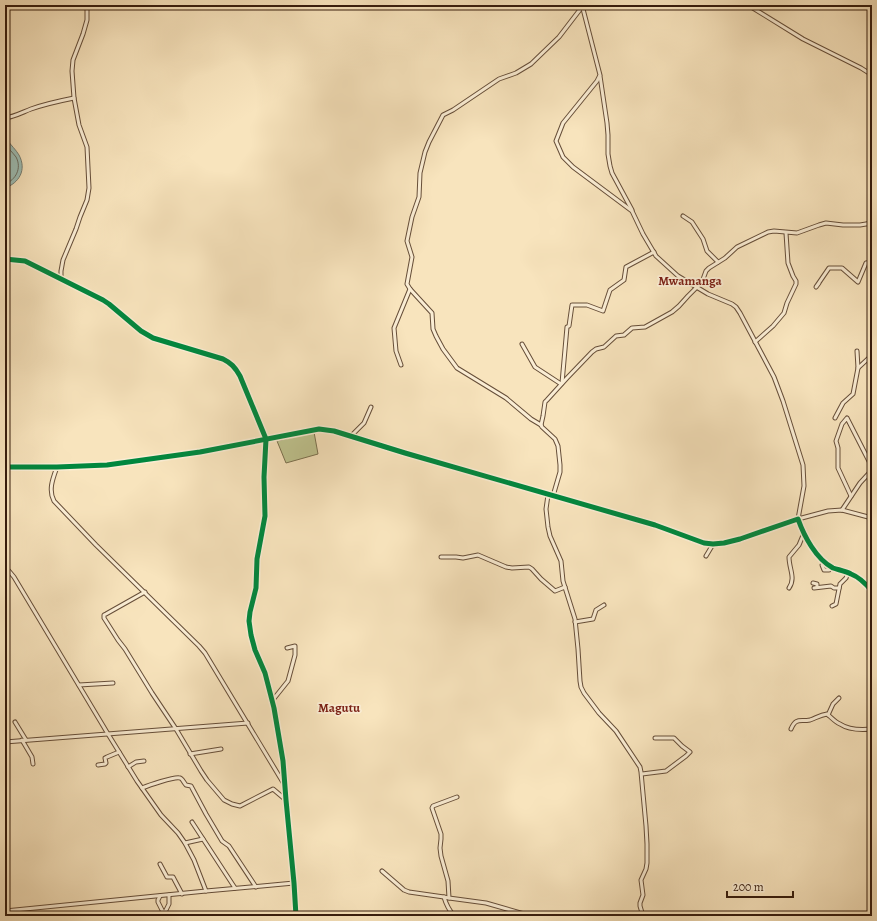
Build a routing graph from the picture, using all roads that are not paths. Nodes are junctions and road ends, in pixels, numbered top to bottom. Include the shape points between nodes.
1 (87, 5) edge
2 (748, 5) edge
3 (583, 6) edge
4 (600, 75) junction
5 (872, 75) edge
6 (74, 98) junction
7 (5, 118) edge
8 (632, 211) junction
9 (683, 216) dead end
10 (871, 223) edge
11 (786, 233) junction
12 (872, 237) edge
13 (654, 252) junction
14 (5, 259) edge
15 (718, 262) junction
16 (872, 262) edge
17 (61, 278) junction
18 (819, 283) dead end
19 (697, 288) junction
20 (410, 289) junction
21 (755, 342) junction
22 (522, 344) dead end
23 (857, 351) dead end
24 (872, 354) edge
25 (402, 365) dead end
26 (858, 368) junction
27 (562, 384) junction
28 (371, 407) dead end
29 (835, 418) dead end
30 (541, 425) junction
31 (352, 436) junction
32 (266, 439) junction
33 (5, 467) edge
34 (57, 467) junction
35 (872, 467) edge
36 (872, 471) edge
37 (548, 495) junction
38 (553, 496) junction
39 (851, 496) junction
40 (842, 510) junction
41 (872, 518) edge
42 (798, 519) junction
43 (804, 533) junction
44 (710, 543) junction
45 (706, 556) dead end
46 (442, 557) dead end
47 (825, 562) junction
48 (829, 570) dead end
49 (5, 571) edge
50 (848, 573) junction
51 (813, 583) dead end
52 (565, 586) junction
53 (789, 588) dead end
54 (839, 588) junction
55 (872, 591) edge
56 (144, 592) junction
57 (604, 605) dead end
58 (832, 606) dead end
59 (575, 622) junction
60 (287, 648) dead end
61 (113, 683) dead end
62 (79, 685) junction
63 (839, 698) dead end
64 (272, 701) junction
65 (828, 715) junction
66 (15, 722) dead end
67 (248, 723) junction
68 (872, 728) edge
69 (176, 729) junction
70 (791, 729) dead end
71 (108, 734) junction
72 (656, 738) dead end
73 (24, 740) junction
74 (5, 742) edge
75 (221, 749) dead end
76 (119, 752) junction
77 (190, 754) junction
78 (144, 761) dead end
79 (33, 764) dead end
80 (98, 765) dead end
81 (128, 767) junction
82 (642, 774) junction
83 (285, 786) junction
84 (142, 788) junction
85 (457, 797) dead end
86 (286, 800) junction
87 (192, 822) dead end
88 (203, 839) junction
89 (185, 842) junction
90 (160, 864) dead end
91 (382, 871) dead end
92 (294, 883) junction
93 (256, 887) junction
94 (234, 888) junction
95 (206, 891) junction
96 (182, 894) junction
97 (169, 895) junction
98 (160, 896) junction
99 (444, 896) junction
100 (449, 898) junction
101 (5, 911) edge
102 (165, 915) edge
103 (296, 916) edge
104 (454, 916) edge
105 (531, 916) edge
106 (643, 916) edge

1 - 6 street via 87,20 72,65
2 - 5 street via 803,39
3 - 4 street
3 - 20 street via 559,37 531,64 498,79 441,118 425,152 420,177 420,194 407,241 412,257 407,284
4 - 8 street via 610,166
4 - 8 street via 563,123 556,141 563,157 573,167
6 - 7 street via 48,103
6 - 17 street via 78,125 86,148 89,188 87,200 63,260
8 - 13 street
9 - 15 street via 692,222 707,251
10 - 11 street via 826,223 797,233
10 - 12 street
11 - 15 street via 768,232 737,247
11 - 21 street via 788,263 796,284 784,313
13 - 19 street via 678,276
13 - 27 street via 626,267 624,280 610,290 603,311 587,305 572,305 567,327
14 - 17 street via 25,261
15 - 19 street via 706,271
16 - 18 street via 866,263 858,282 842,268 829,268 816,287
17 - 32 street via 103,300 152,338 230,362 240,376
19 - 21 street via 736,307
19 - 27 street via 672,312 645,327 632,328 616,336 604,347 592,352
20 - 25 street via 394,328 396,351
20 - 30 street via 432,313 436,336 457,368 506,398
21 - 42 street via 774,377 803,465 804,486
22 - 27 street via 535,367
23 - 26 street
24 - 26 street
26 - 29 street via 853,394 843,403
27 - 30 street via 545,402
28 - 31 street via 364,423
30 - 38 street via 543,430 555,439 558,446 560,472
31 - 32 street via 319,429
31 - 37 street
32 - 34 street via 200,452 107,465
32 - 64 street via 265,516 249,621 255,650 265,673
33 - 34 street
34 - 56 street via 51,491 54,501
35 - 39 street via 847,418 836,441 838,468
36 - 39 street
37 - 38 street
37 - 52 street via 548,527 561,561
38 - 44 street
39 - 40 street
40 - 41 street
40 - 42 street
42 - 43 street
42 - 44 street via 740,539
43 - 47 street
43 - 53 street via 799,545 788,558 792,575
44 - 45 street via 712,546
46 - 52 street via 463,558 478,555 506,567 529,567 555,591
47 - 48 street via 822,565 824,570
47 - 50 street
49 - 62 street via 9,571 14,577
50 - 54 street
50 - 55 street via 863,581
51 - 54 street via 817,584 816,588
52 - 59 street
54 - 58 street via 836,604
56 - 67 street via 199,646
56 - 69 street via 104,615 104,618
57 - 59 street via 596,610 593,619
59 - 82 street via 581,687 599,713 619,735
60 - 64 street via 296,646 288,681
61 - 62 street
62 - 71 street
63 - 65 street
64 - 83 street
65 - 68 street via 839,724 848,727
65 - 70 street via 798,720
66 - 73 street
67 - 69 street
67 - 83 street
69 - 71 street
69 - 77 street
71 - 73 street
71 - 76 street
72 - 82 street via 674,738 690,752 666,771
73 - 74 street
73 - 79 street
75 - 77 street
76 - 80 street via 107,757 105,764
76 - 81 street
77 - 86 street via 207,780 227,803 240,806 273,789
78 - 81 street
81 - 84 street
82 - 106 street via 647,844 647,863 641,880 643,895 640,906
83 - 86 street
84 - 89 street
84 - 93 street via 177,778 191,786 222,841 229,846
85 - 100 street via 432,808 441,839 441,856 448,881
86 - 92 street
87 - 88 street
88 - 89 street
88 - 94 street
89 - 95 street
90 - 96 street via 167,877 173,877
91 - 99 street via 404,890
92 - 93 street
92 - 103 street
93 - 94 street
94 - 95 street
95 - 96 street
96 - 97 street
97 - 98 street
97 - 102 street via 169,906
98 - 101 street
98 - 102 street via 158,902
99 - 100 street
99 - 104 street
100 - 105 street via 486,904

